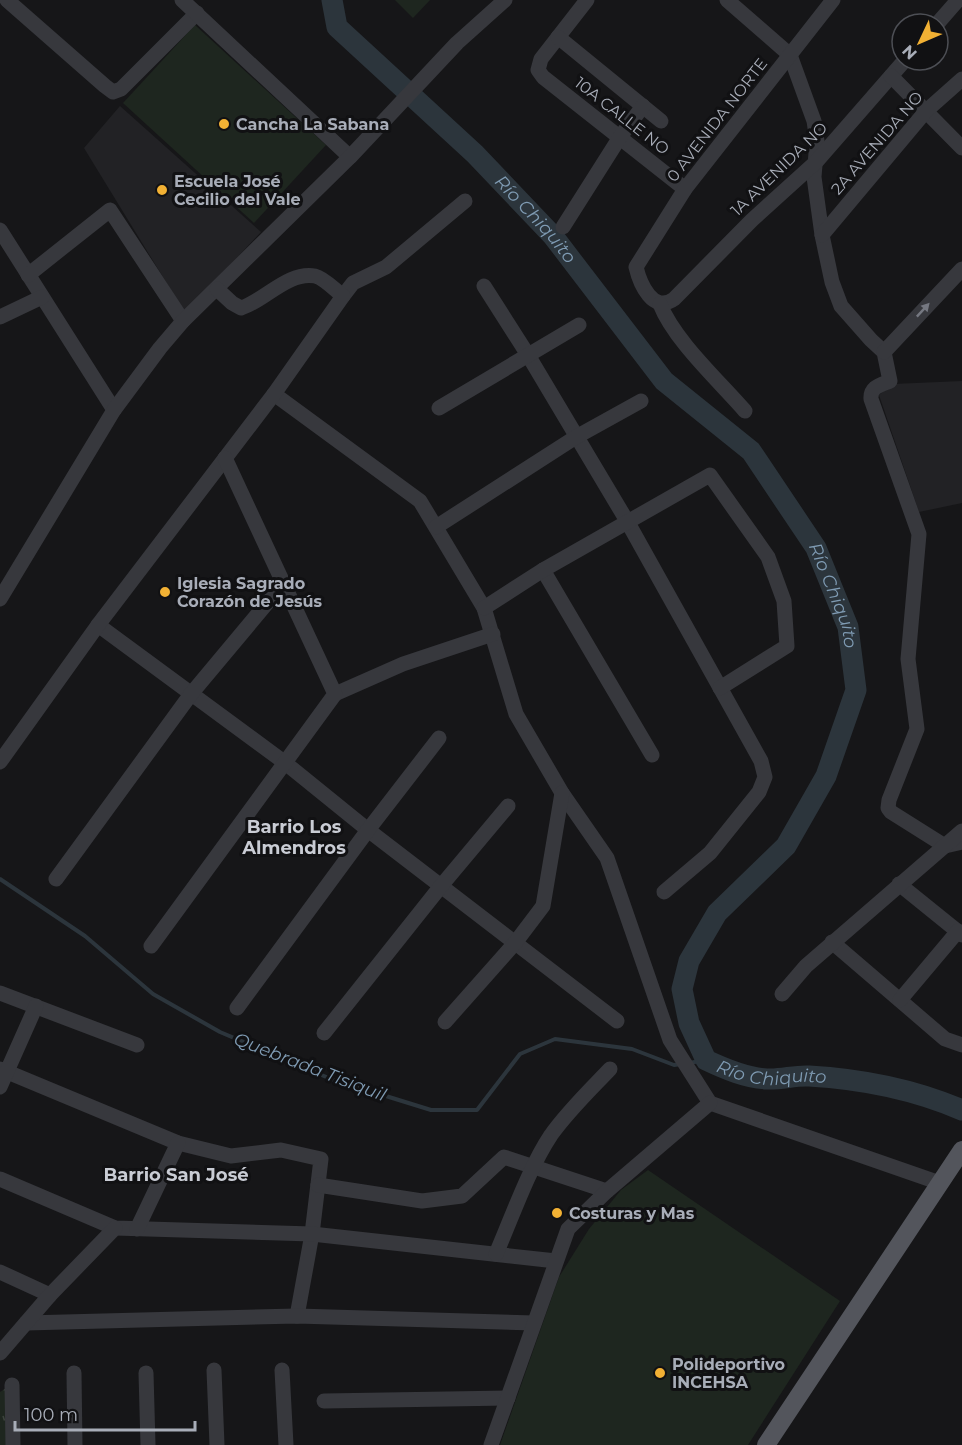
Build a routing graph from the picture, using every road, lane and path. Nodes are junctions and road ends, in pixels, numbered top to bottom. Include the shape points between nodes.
1 (7, 0) edge
2 (182, 0) edge
3 (505, 0) edge
4 (587, 0) edge
5 (727, 0) edge
6 (833, 0) edge
7 (958, 0) edge
8 (948, 12) edge
9 (197, 13) junction
10 (558, 37) junction
11 (790, 55) junction
12 (894, 72) edge
13 (891, 76) junction
14 (962, 79) edge
15 (643, 106) junction
16 (926, 111) junction
17 (661, 121) dead end
18 (620, 137) junction
19 (962, 148) edge
20 (350, 157) junction
21 (816, 162) junction
22 (685, 189) junction
23 (465, 201) dead end
24 (562, 227) dead end
25 (0, 230) edge
26 (822, 235) junction
27 (962, 268) edge
28 (28, 274) junction
29 (484, 285) dead end
30 (216, 289) junction
31 (343, 296) junction
32 (42, 297) junction
33 (667, 302) junction
34 (0, 317) edge
35 (183, 321) junction
36 (579, 325) dead end
37 (884, 352) junction
38 (528, 356) junction
39 (274, 394) junction
40 (641, 401) dead end
41 (439, 408) dead end
42 (114, 410) junction
43 (745, 411) dead end
44 (576, 437) junction
45 (225, 458) junction
46 (627, 521) junction
47 (436, 527) junction
48 (543, 570) junction
49 (283, 584) junction
50 (0, 599) edge
51 (484, 608) junction
52 (98, 625) junction
53 (493, 634) junction
54 (720, 688) junction
55 (191, 694) junction
56 (335, 694) junction
57 (439, 738) dead end
58 (3, 750) edge
59 (652, 755) dead end
60 (284, 762) junction
61 (562, 793) junction
62 (508, 806) dead end
63 (368, 830) junction
64 (962, 831) edge
65 (962, 842) edge
66 (945, 846) junction
67 (56, 879) dead end
68 (899, 884) junction
69 (441, 886) junction
70 (664, 892) dead end
71 (960, 933) edge
72 (832, 942) junction
73 (515, 943) junction
74 (151, 946) dead end
75 (0, 993) edge
76 (782, 994) dead end
77 (900, 1000) junction
78 (36, 1006) junction
79 (237, 1008) dead end
80 (617, 1021) dead end
81 (445, 1022) dead end
82 (324, 1033) dead end
83 (137, 1045) dead end
84 (962, 1045) edge
85 (610, 1069) dead end
86 (3, 1070) edge
87 (0, 1086) edge
88 (710, 1103) junction
89 (178, 1143) junction
90 (962, 1150) edge
91 (534, 1167) junction
92 (0, 1179) edge
93 (940, 1183) junction
94 (318, 1185) junction
95 (606, 1191) junction
96 (115, 1228) junction
97 (137, 1229) junction
98 (312, 1233) junction
99 (496, 1254) junction
100 (556, 1261) junction
101 (0, 1272) edge
102 (50, 1295) junction
103 (297, 1316) junction
104 (26, 1323) junction
105 (534, 1323) junction
106 (0, 1353) edge
107 (214, 1370) dead end
108 (282, 1370) dead end
109 (74, 1373) dead end
110 (146, 1373) dead end
111 (12, 1385) dead end
112 (508, 1398) junction
113 (324, 1401) dead end
114 (13, 1445) edge
115 (75, 1445) edge
116 (148, 1445) edge
117 (217, 1445) edge
118 (286, 1445) edge
119 (491, 1445) edge
120 (766, 1445) edge

1 - 9 street via 113,92 121,89
2 - 9 street
3 - 20 street via 457,43
4 - 10 street
5 - 11 street
6 - 11 street, 0 AVENIDA NORTE
7 - 8 street
9 - 20 street
10 - 15 street
10 - 18 street, 10A CALLE NO via 541,59 538,70
11 - 21 street via 814,121
11 - 22 street, 0 AVENIDA NORTE
12 - 13 street, 1A AVENIDA NO
13 - 16 street
13 - 21 street, 1A AVENIDA NO
14 - 16 street, 2A AVENIDA NO
15 - 17 street
15 - 18 street
16 - 19 street
16 - 26 street, 2A AVENIDA NO
18 - 22 street, 10A CALLE NO
18 - 24 street
20 - 30 street
21 - 26 street via 814,177
21 - 33 street, 1A AVENIDA NO
22 - 33 street, 0 AVENIDA NORTE via 636,267 640,283 652,298
23 - 31 street via 386,267 353,283
25 - 28 street
26 - 37 street via 841,306
37 -> 27 street
28 - 32 street
28 - 35 street via 110,210
29 - 38 street
30 - 31 street via 241,308 273,288 317,276
30 - 35 street
31 - 39 street
32 - 34 street
32 - 42 street
33 - 43 street via 665,316 676,333
35 - 42 street
36 - 38 street
37 - 66 street via 890,381 870,394 919,534 908,658 917,729 888,808
38 - 41 street
38 - 44 street
39 - 45 street
39 - 47 street via 420,501
40 - 44 street
42 - 50 street
44 - 46 street
44 - 47 street
45 - 49 street
45 - 52 street
46 - 48 street
46 - 54 street
46 - 54 street via 710,475 768,557 784,601 787,646
47 - 51 street
48 - 51 street
48 - 59 street
49 - 55 street
49 - 56 street
51 - 53 street
52 - 55 street
52 - 58 street
53 - 56 street via 403,664
53 - 61 street via 516,714
54 - 70 street via 765,777 759,792 710,853
55 - 60 street
55 - 67 street
56 - 60 street
57 - 63 street
60 - 63 street
60 - 74 street
61 - 73 street via 543,906
61 - 88 street via 607,858 670,1040
62 - 69 street
63 - 69 street
63 - 79 street
64 - 66 street
65 - 66 street
66 - 68 street
68 - 71 street
68 - 72 street
69 - 73 street
69 - 82 street
71 - 77 street
72 - 76 street
72 - 77 street
73 - 80 street
73 - 81 street
75 - 78 street
77 - 84 street via 945,1039
78 - 83 street
78 - 86 street
85 - 91 street via 573,1108
86 - 87 street
86 - 89 street
88 - 93 street
88 - 95 street
89 - 94 street via 231,1156 281,1150 321,1160
89 - 97 street
90 - 93 main road
91 - 94 street via 504,1156 462,1196 422,1201
91 - 95 street
91 - 99 street
92 - 96 street
93 - 120 main road
94 - 98 street
95 - 100 street via 568,1229
96 - 97 street
96 - 102 street
97 - 98 street
98 - 99 street
98 - 103 street
99 - 100 street
100 - 105 street
101 - 102 street
102 - 104 street
103 - 104 street
103 - 105 street
104 - 106 street
105 - 112 street
107 - 117 street
108 - 118 street
109 - 115 street
110 - 116 street
111 - 114 street
112 - 113 street
112 - 119 street

